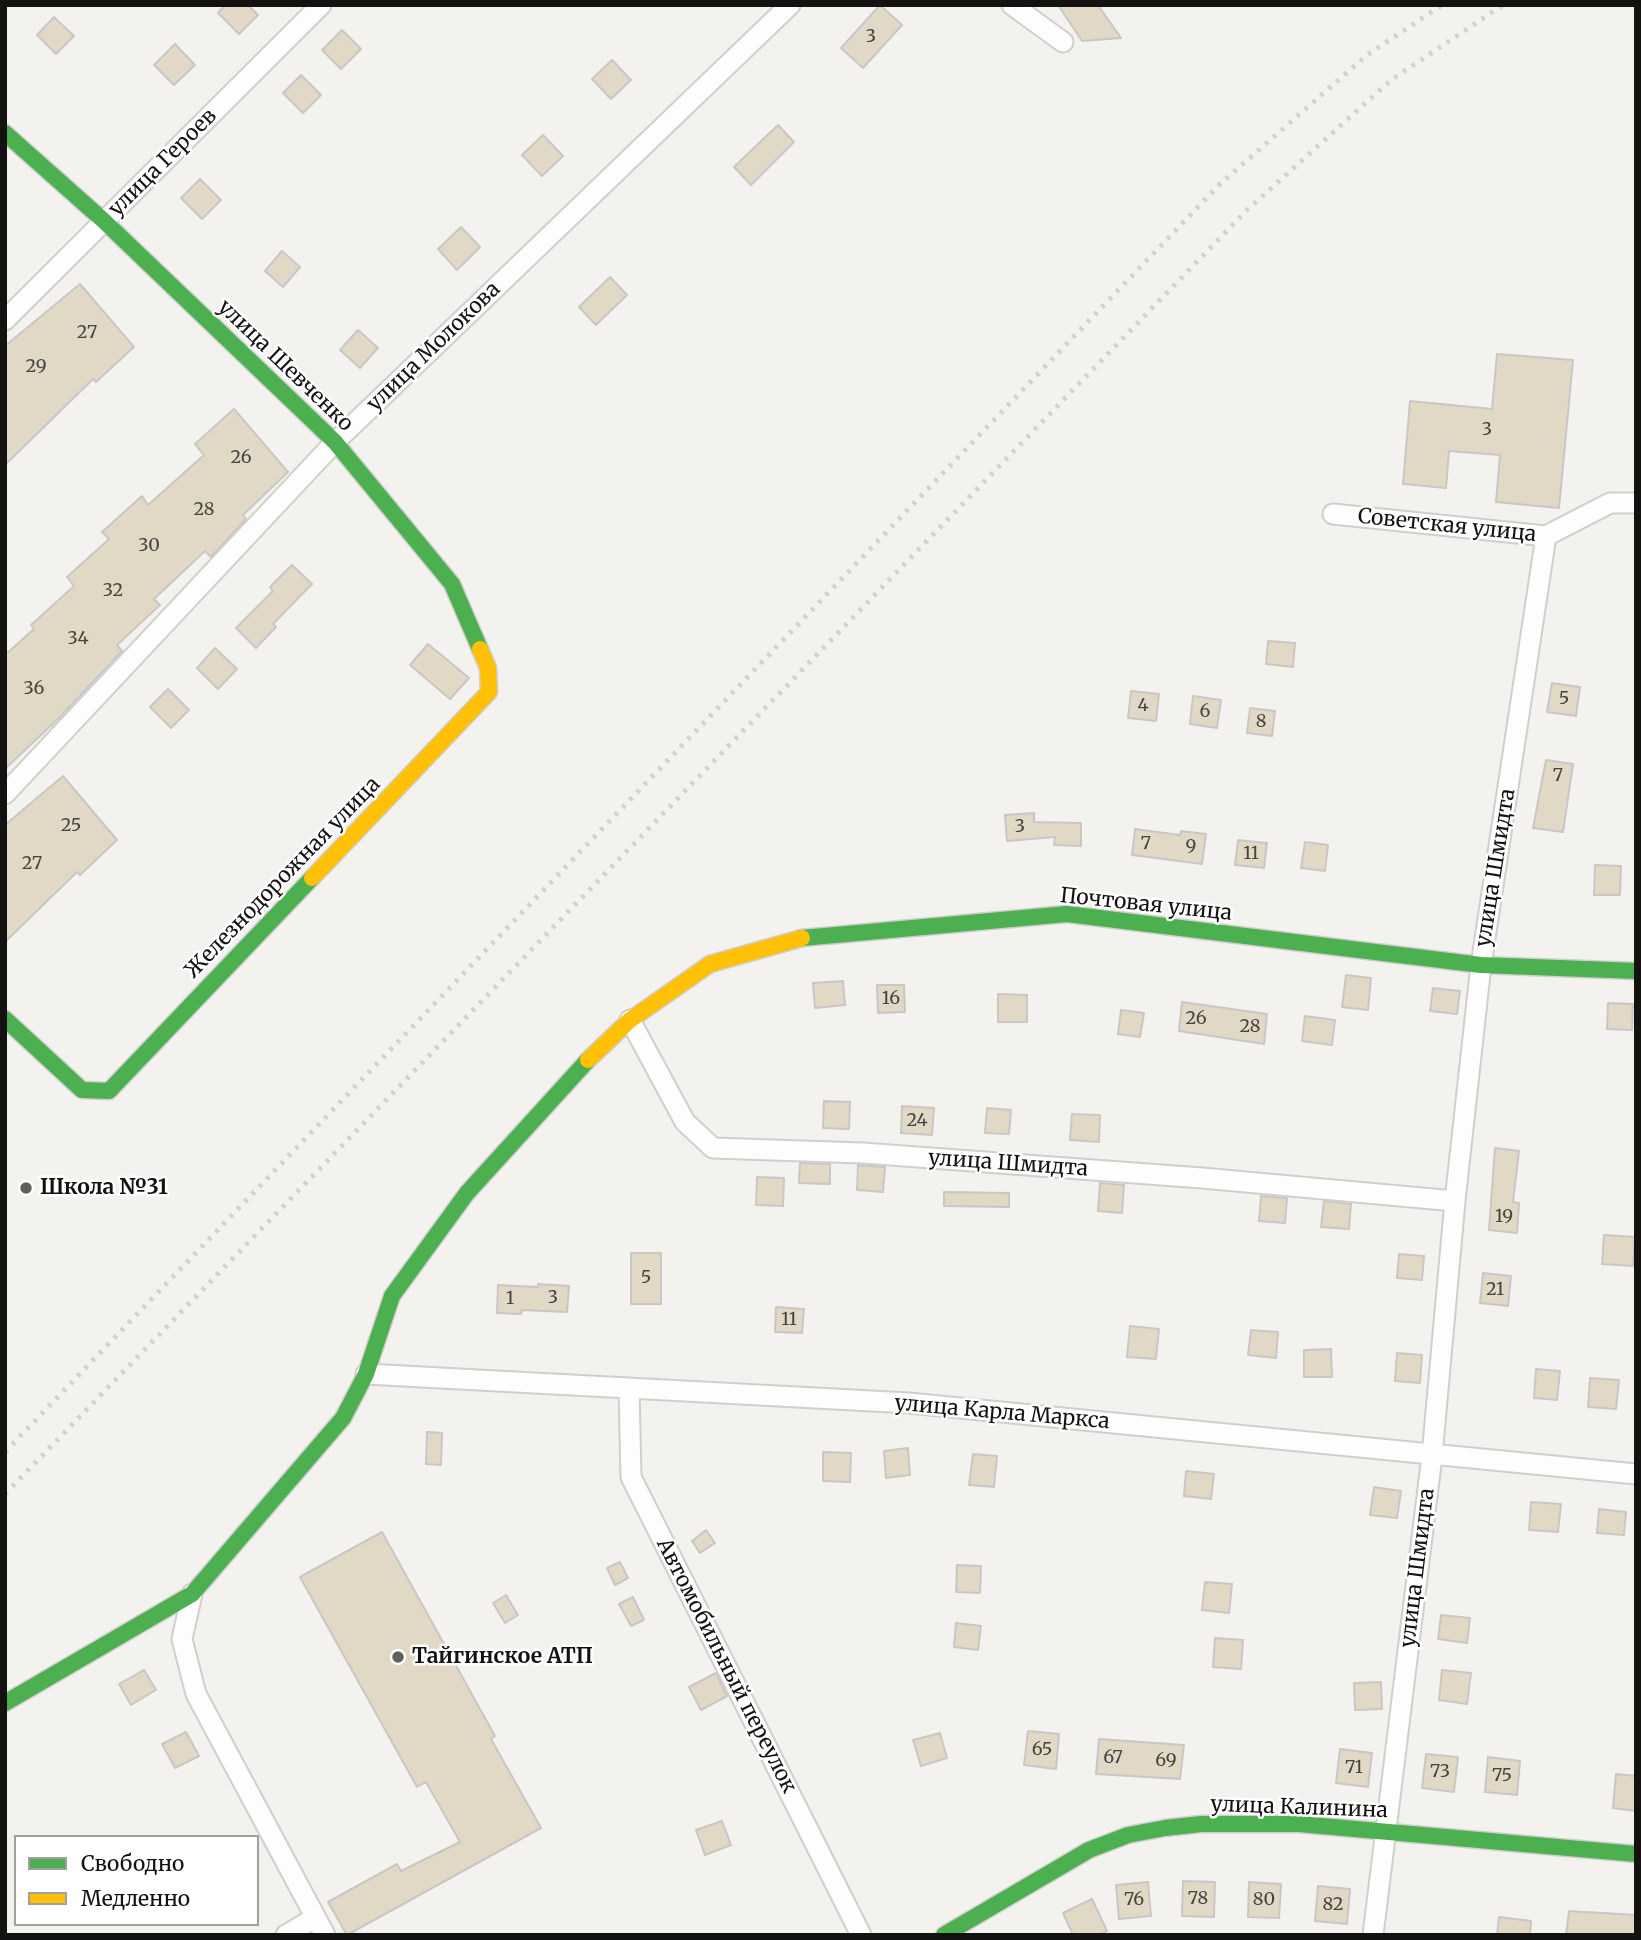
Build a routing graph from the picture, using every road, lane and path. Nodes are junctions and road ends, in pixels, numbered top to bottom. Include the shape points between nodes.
1 (321, 5) edge
2 (790, 5) edge
3 (1012, 5) edge
4 (1062, 42) dead end
5 (5, 133) edge
6 (104, 221) junction
7 (5, 320) edge
8 (335, 442) junction
9 (1636, 503) edge
10 (1333, 514) dead end
11 (1546, 536) junction
12 (488, 668) joint
13 (5, 794) edge
14 (1481, 965) junction
15 (1636, 971) edge
16 (5, 1019) edge
17 (630, 1020) junction
18 (1455, 1201) junction
19 (366, 1374) junction
20 (629, 1388) junction
21 (1432, 1456) junction
22 (1636, 1474) edge
23 (192, 1594) junction
24 (5, 1703) edge
25 (1386, 1832) junction
26 (1636, 1854) edge
27 (320, 1926) edge
28 (286, 1935) edge
29 (861, 1935) edge
30 (944, 1935) edge
31 (1373, 1935) edge

1 - 6 street, улица Героев
2 - 8 street, улица Молокова
3 - 4 street
5 - 6 street, улица Шевченко
6 - 7 street, улица Героев
6 - 8 street, улица Шевченко
8 - 12 street, улица Шевченко via 452,584
8 - 13 street, улица Молокова
9 - 11 street, Советская улица via 1610,503
10 - 11 street, Советская улица
11 - 14 street, улица Шмидта
12 - 16 street, Железнодорожная улица via 489,692 110,1091 82,1090
14 - 15 street, Почтовая улица
14 - 17 street, Почтовая улица via 1068,914 813,935 710,964
14 - 18 street, улица Шмидта
17 - 18 street, улица Шмидта via 685,1122 713,1148 876,1154
17 - 19 street, Почтовая улица via 578,1069 467,1193 392,1296
18 - 21 street, улица Шмидта
19 - 20 street, улица Карла Маркса
19 - 23 street, Почтовая улица via 343,1418
20 - 21 street, улица Карла Маркса via 909,1403
20 - 29 street, Автомобильный переулок via 631,1478
21 - 22 street, улица Карла Маркса
21 - 25 street, улица Шмидта
23 - 24 street, Почтовая улица
23 - 27 street via 182,1639 196,1694
25 - 26 street, улица Калинина
25 - 30 street, улица Калинина via 1299,1824 1201,1824 1128,1835 1088,1850
25 - 31 street, улица Шмидта
27 - 28 street

